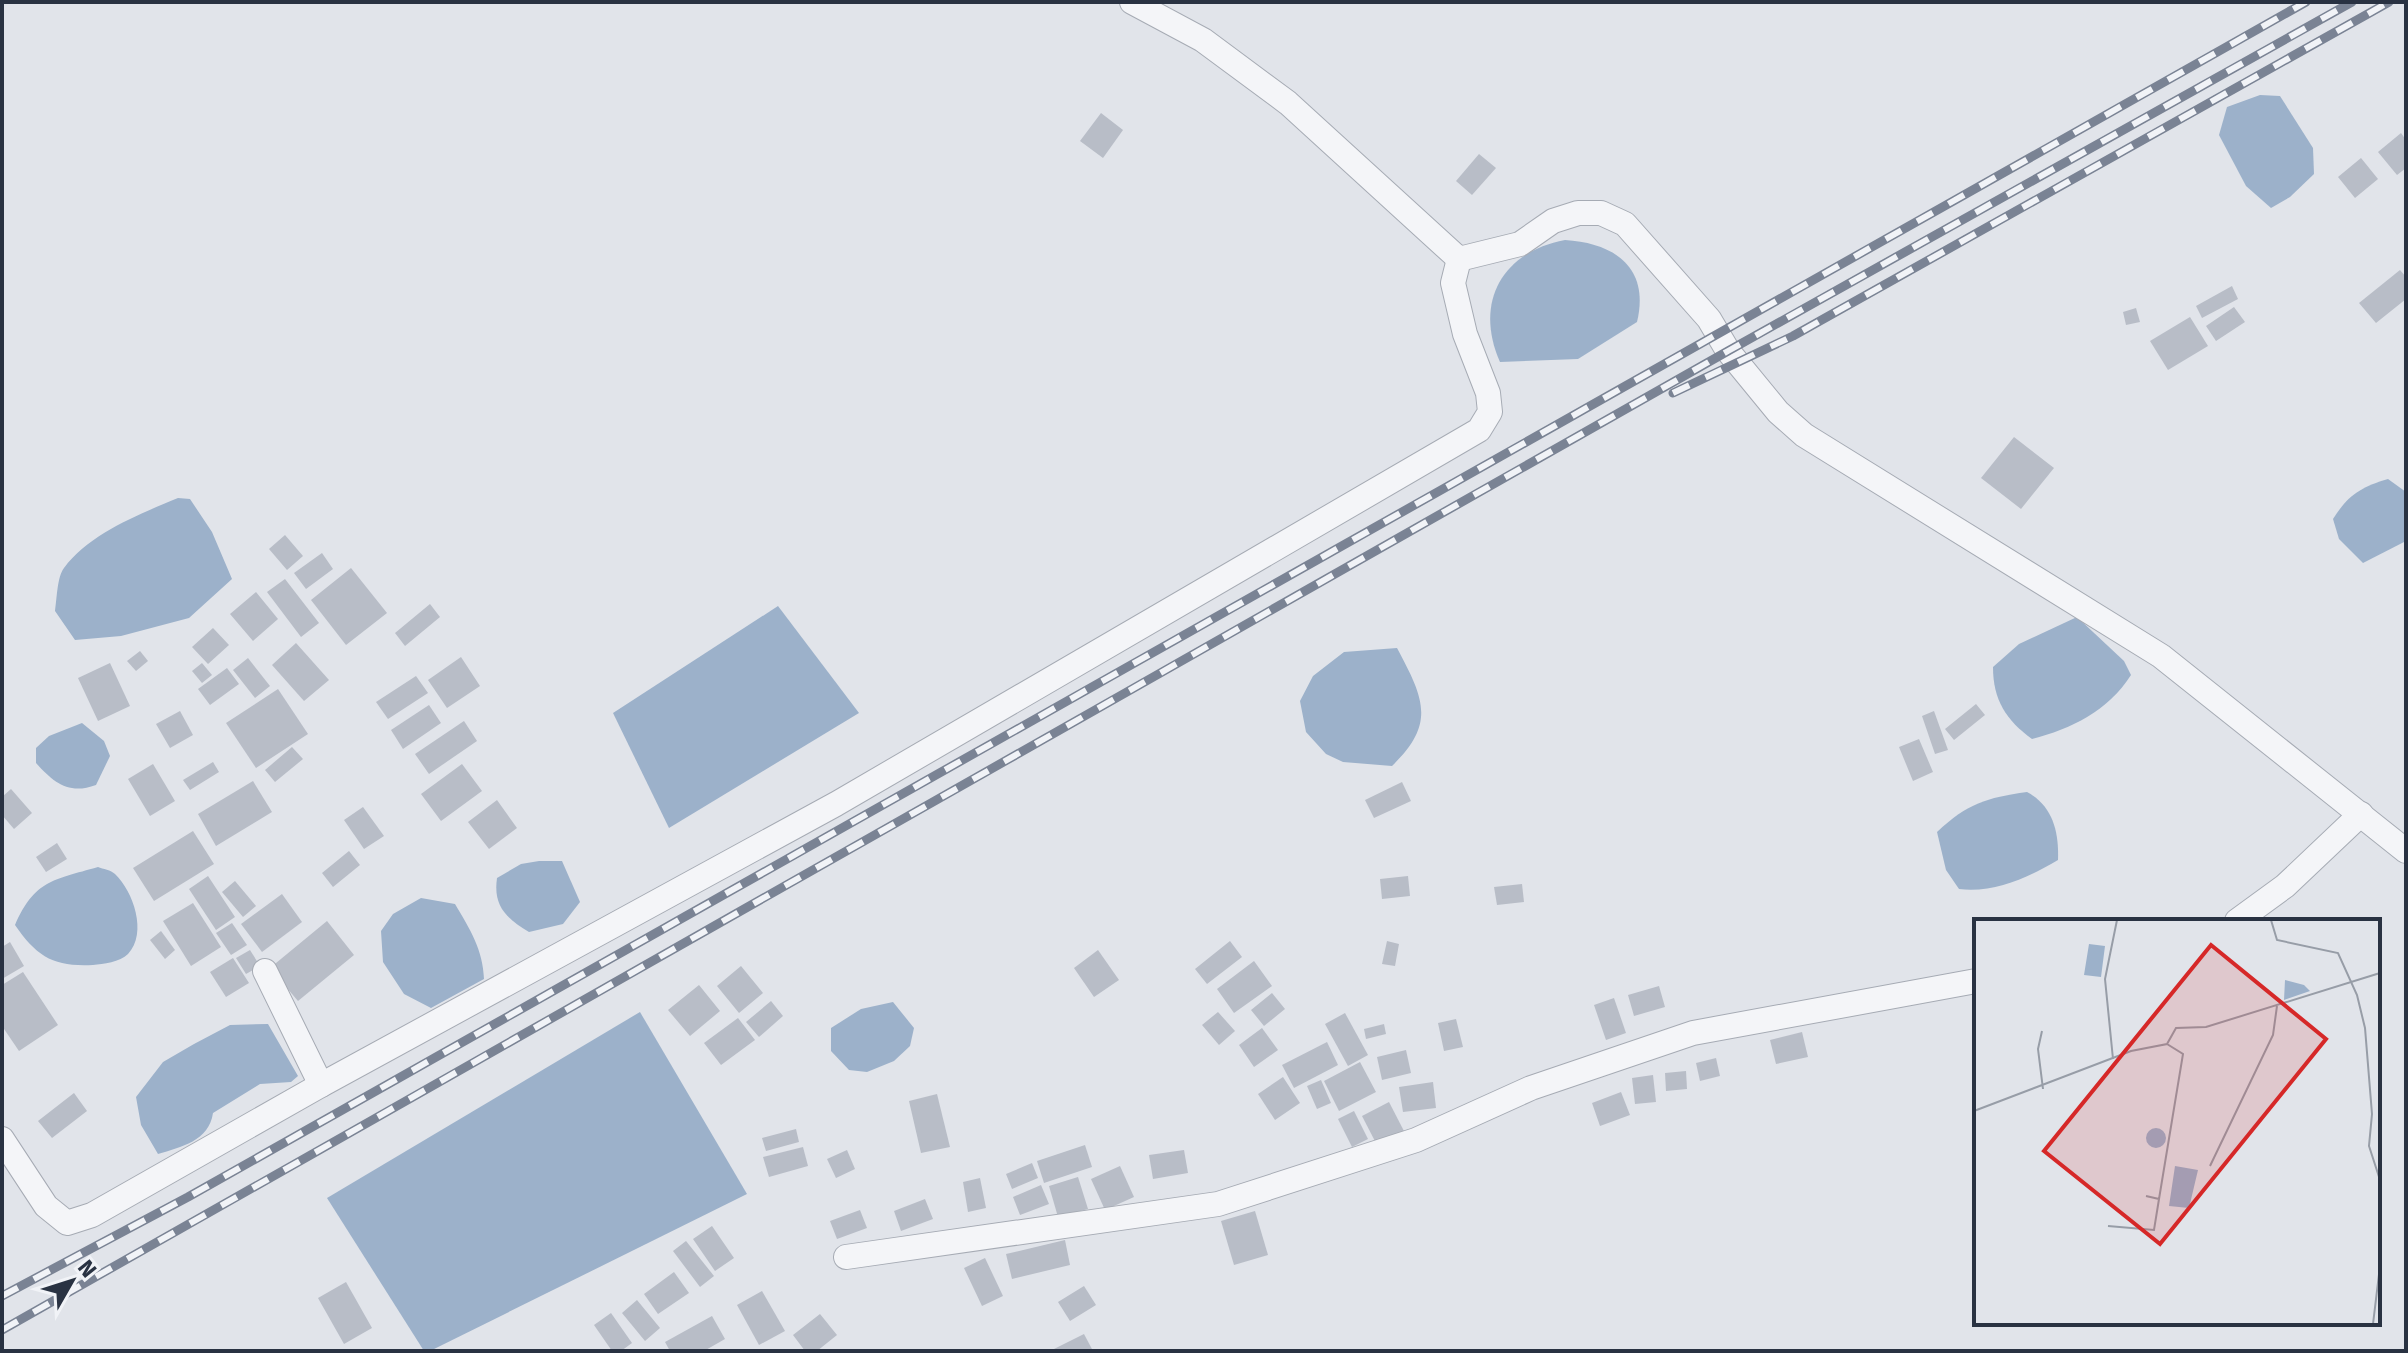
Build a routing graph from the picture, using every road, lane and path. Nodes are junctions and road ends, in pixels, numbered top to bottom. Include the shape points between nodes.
1 (1132, 2) edge
2 (1459, 259) junction
3 (2361, 814) junction
4 (2406, 851) edge
5 (2240, 919) edge
6 (265, 971) dead end
7 (1974, 981) edge
8 (321, 1085) junction
9 (2, 1139) edge
10 (846, 1257) dead end

1 - 2 street via 1203,40 1288,103
2 - 3 street via 1520,244 1553,221 1578,213 1601,213 1625,224 1709,319 1778,412 1804,435 2161,656
2 - 8 street via 1453,283 1465,334 1488,393 1490,412 1479,430 836,804
3 - 4 street
3 - 5 street via 2285,886
6 - 8 street
7 - 10 street via 1693,1033 1531,1088 1416,1140 1218,1204
8 - 9 street via 92,1215 67,1223 46,1206

